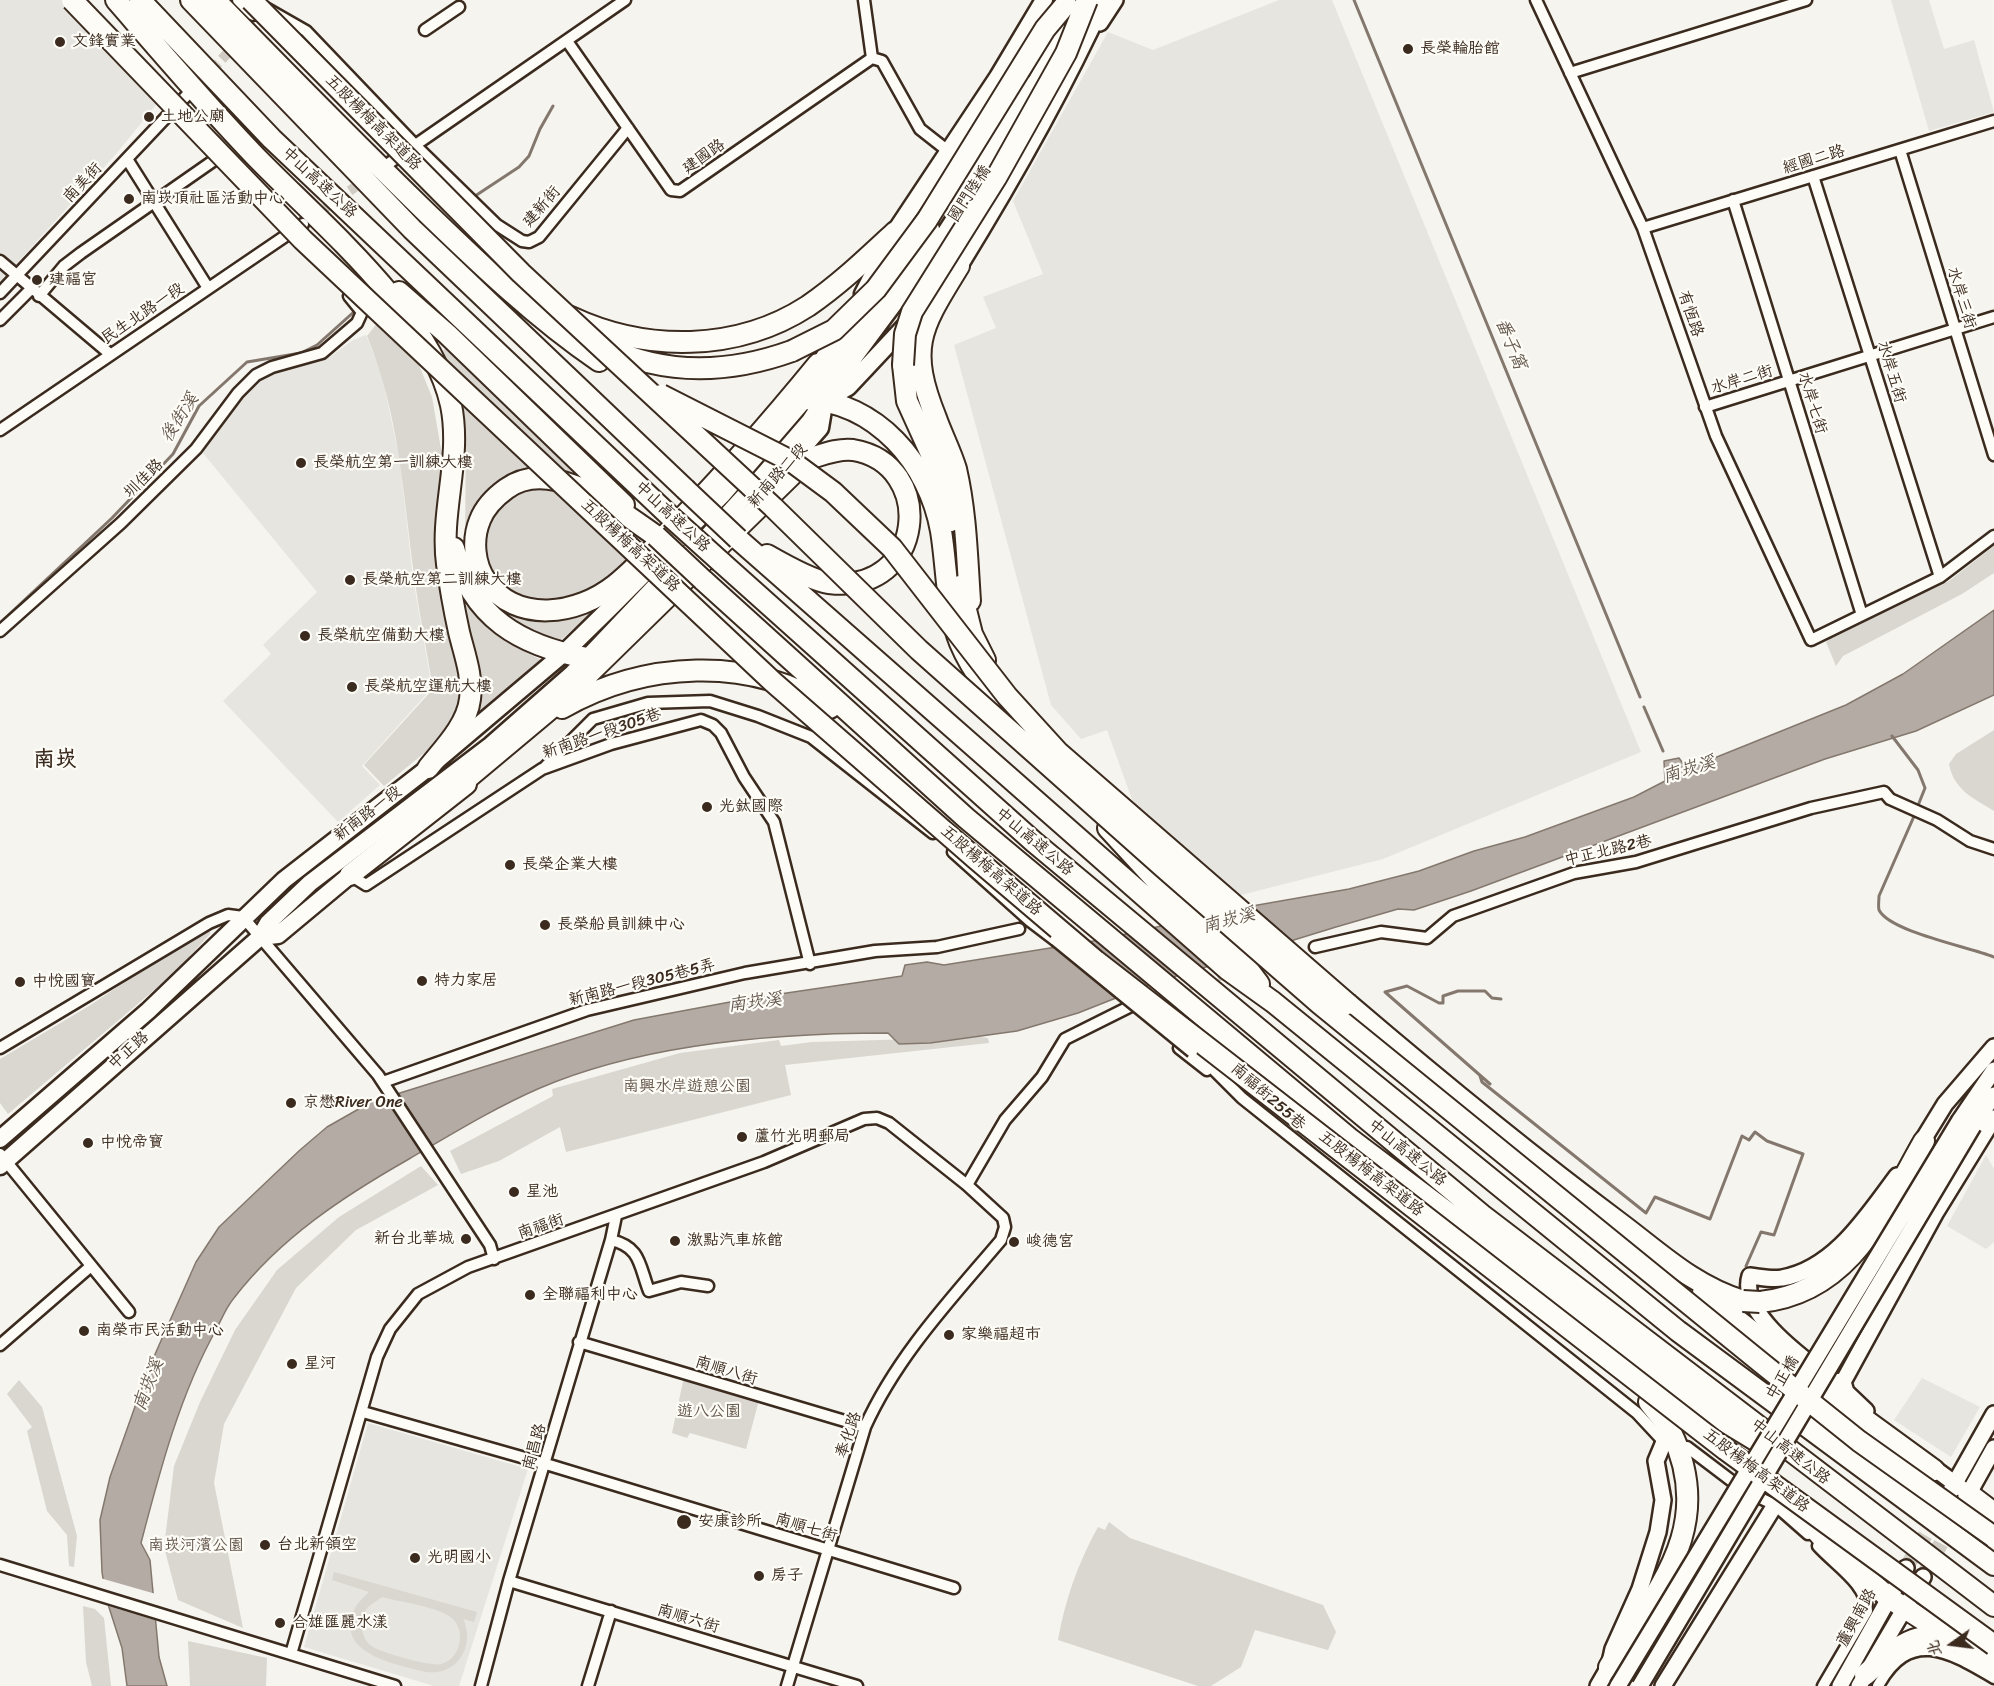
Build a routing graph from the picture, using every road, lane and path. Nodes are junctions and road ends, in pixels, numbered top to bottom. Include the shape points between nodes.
1 (72, 0) edge
2 (116, 0) edge
3 (140, 0) edge
4 (191, 0) edge
5 (215, 0) edge
6 (238, 0) edge
7 (246, 0) edge
8 (625, 0) edge
9 (864, 0) edge
10 (1044, 0) edge
11 (1087, 0) edge
12 (1104, 0) edge
13 (1114, 0) edge
14 (1536, 0) edge
15 (1806, 0) edge
16 (1072, 1) edge
17 (260, 4) edge
18 (459, 7) dead end
19 (255, 24) junction
20 (425, 30) dead end
21 (567, 41) junction
22 (872, 58) junction
23 (1077, 58) junction
24 (1570, 73) junction
25 (188, 94) tunnel mouth
26 (1994, 121) edge
27 (628, 128) junction
28 (415, 145) junction
29 (1900, 150) junction
30 (948, 151) junction
31 (396, 158) junction
32 (127, 159) junction
33 (213, 161) dead end
34 (385, 166) dead end
35 (1813, 176) junction
36 (1732, 200) junction
37 (154, 203) junction
38 (303, 224) tunnel mouth
39 (1643, 228) junction
40 (895, 232) junction
41 (289, 233) junction
42 (0, 261) edge
43 (959, 266) junction
44 (364, 267) junction
45 (16, 276) junction
46 (494, 277) junction
47 (208, 288) junction
48 (35, 292) junction
49 (0, 293) edge
50 (1994, 317) edge
51 (0, 320) edge
52 (1955, 329) junction
53 (110, 354) junction
54 (1870, 356) junction
55 (829, 369) junction
56 (1789, 381) junction
57 (805, 399) junction
58 (825, 400) junction
59 (1705, 407) junction
60 (0, 430) edge
61 (1994, 455) edge
62 (448, 501) junction
63 (697, 520) joint
64 (656, 536) junction
65 (1994, 536) edge
66 (738, 539) junction
67 (715, 548) junction
68 (1940, 577) junction
69 (1862, 615) junction
70 (0, 631) edge
71 (972, 634) junction
72 (563, 654) junction
73 (587, 658) junction
74 (995, 681) junction
75 (1028, 739) junction
76 (886, 748) junction
77 (428, 768) junction
78 (542, 770) junction
79 (457, 791) junction
80 (1994, 849) edge
81 (350, 875) junction
82 (243, 917) junction
83 (1019, 929) dead end
84 (260, 937) junction
85 (1314, 947) dead end
86 (810, 964) junction
87 (1235, 967) junction
88 (1164, 990) junction
89 (1994, 1047) edge
90 (0, 1048) edge
91 (1994, 1070) edge
92 (383, 1082) junction
93 (1994, 1095) edge
94 (1242, 1098) junction
95 (1994, 1118) edge
96 (1967, 1123) junction
97 (0, 1139) edge
98 (1924, 1141) junction
99 (2, 1160) edge
100 (967, 1185) junction
101 (616, 1216) junction
102 (1005, 1227) joint
103 (611, 1240) junction
104 (494, 1259) junction
105 (91, 1266) junction
106 (1674, 1268) junction
107 (708, 1286) dead end
108 (129, 1312) dead end
109 (579, 1342) junction
110 (0, 1345) edge
111 (1844, 1382) junction
112 (1649, 1402) junction
113 (363, 1412) junction
114 (1994, 1414) edge
115 (866, 1427) junction
116 (1664, 1442) joint
117 (1687, 1447) dead end
118 (1994, 1448) edge
119 (546, 1464) junction
120 (1934, 1470) junction
121 (1830, 1483) junction
122 (1962, 1489) junction
123 (1775, 1505) junction
124 (1942, 1507) tunnel mouth
125 (1994, 1513) edge
126 (1955, 1517) tunnel mouth
127 (1994, 1537) edge
128 (827, 1551) junction
129 (0, 1565) edge
130 (1994, 1565) edge
131 (1906, 1568) tunnel mouth
132 (1923, 1577) tunnel mouth
133 (509, 1581) junction
134 (954, 1588) dead end
135 (1896, 1602) junction
136 (1994, 1606) edge
137 (611, 1611) junction
138 (1994, 1645) edge
139 (1961, 1647) junction
140 (291, 1654) junction
141 (1994, 1665) edge
142 (793, 1667) junction
143 (1609, 1667) junction
144 (1994, 1678) edge
145 (359, 1681) edge
146 (1867, 1682) edge
147 (395, 1686) edge
148 (481, 1686) edge
149 (588, 1686) edge
150 (787, 1686) edge
151 (857, 1686) edge
152 (1598, 1686) edge
153 (1618, 1686) edge
154 (1640, 1686) edge
155 (1663, 1686) edge
156 (1823, 1686) edge
157 (1840, 1686) edge

1 - 138 highway, 五股楊梅高架道路, bridge via 303,240 773,682 993,873 1096,961 1726,1450
2 - 44 highway via 254,154
3 - 67 highway, 中山高速公路, bridge via 272,139 671,517
4 - 66 highway, 中山高速公路, bridge via 412,229
5 - 46 highway
6 - 19 street
7 - 17 street, 建新街
8 - 21 street
9 - 22 street
10 - 30 main road
11 - 71 highway, bridge via 1066,53 996,178 912,312 904,333 907,401 940,476
12 - 23 main road
13 - 23 street
14 - 24 street, 有恆路
15 - 24 street
16 - 46 highway, bridge via 1045,28 927,220 876,289 834,330 792,351 752,364 695,370 627,358 552,318
16 - 55 main road, 國門陸橋, bridge via 986,145 873,313
17 - 19 street
17 - 28 street, 建新街 via 306,31
17 - 127 highway, 五股楊梅高架道路, bridge via 521,273 773,507 919,650 1163,867 1320,1004 1773,1372 1859,1441
18 - 20 street
19 - 31 street
21 - 27 street, 建國路
21 - 28 street
22 - 27 street, 建國路 via 680,191 671,190
22 - 30 street via 882,61 920,129
23 - 43 main road via 1010,183
24 - 39 street, 有恆路
25 - 32 street, 南美街
26 - 29 street, 經國二路
27 - 28 street, 建新街 via 535,240 513,237
28 - 31 street
29 - 35 street, 經國二路
29 - 52 street, 水岸三街
30 - 40 main road
31 - 34 street
32 - 37 street
32 - 45 street, 南美街
33 - 37 street
35 - 36 street, 經國二路
35 - 54 street, 水岸五街
36 - 39 street, 經國二路
36 - 56 street, 水岸七街
37 - 47 street
37 - 48 street via 64,266
38 - 41 street, 民生北路一段
39 - 59 street, 有恆路
40 - 46 highway via 848,276 806,306 776,322 716,340 654,341 612,333 566,315
40 - 55 main road
41 - 47 street, 民生北路一段
41 - 70 street, 圳佳路 via 359,308 357,322 322,354 256,375 196,449 121,523
42 - 45 street
43 - 58 main road via 848,387
43 - 71 highway via 927,319 919,361 961,495
44 - 62 highway via 396,301 441,371 455,432
44 - 64 highway via 447,334
45 - 48 street
45 - 49 street, 南美街
46 - 74 highway, bridge via 564,337 599,361 791,461 833,492 892,548
47 - 53 street, 民生北路一段
48 - 51 street
48 - 53 street
50 - 52 street, 水岸二街
52 - 54 street, 水岸二街
52 - 61 street, 水岸三街
53 - 60 street, 民生北路一段
54 - 56 street, 水岸二街
54 - 68 street, 水岸五街
55 - 57 main road
55 - 58 main road, 新南路二段
55 - 64 highway via 639,563 596,597 547,611 530,611 506,601 482,575 475,537 480,519 500,493 534,478 557,480 584,490
56 - 59 street, 水岸二街
56 - 69 street, 水岸七街
57 - 58 highway
57 - 63 main road, 新南路二段
58 - 67 main road, 新南路二段
58 - 67 main road, 新南路二段 via 820,428
58 - 75 highway via 883,428 912,459 932,500 940,529 959,642
59 - 69 street, 有恆路 via 1735,482 1811,640
62 - 72 highway via 456,557 478,600 501,625 520,638
62 - 77 highway via 445,551 470,674 470,699 461,724
63 - 72 main road, 新南路一段
64 - 76 highway, bridge
65 - 68 street
66 - 79 highway via 827,583 858,582 895,563 910,529 909,504 901,483 871,456 852,450 808,459 568,694
66 - 87 highway, 中山高速公路 via 1159,908
67 - 73 main road, 新南路一段 via 682,558
67 - 84 main road, 新南路一段 via 553,700 459,780 335,874
67 - 121 highway, 中山高速公路 via 977,793 1194,978 1482,1215
68 - 69 street
71 - 74 highway
72 - 73 highway
72 - 77 main road, 新南路一段
73 - 84 main road, 新南路一段 via 491,744 310,883 268,923
74 - 75 highway
74 - 106 highway, bridge via 1058,752 1348,1004
75 - 87 highway via 1075,797 1185,909
76 - 79 highway via 818,700 773,679 697,671 659,673 616,683 561,709
76 - 88 highway
77 - 82 main road, 新南路一段 via 284,880
78 - 81 street, 新南路一段305巷 via 366,885
78 - 86 street, 新南路一段305巷 via 611,744 701,720 713,725 774,822
78 - 94 street, bridge via 593,719 648,703 710,701 811,737 934,835 1030,921
79 - 81 highway
80 - 85 street, 中正北路2巷 via 1970,840 1884,792 1811,808 1636,862 1574,873 1453,916 1427,938 1381,932
81 - 84 main road via 278,935
82 - 84 street
82 - 90 street via 228,915 209,923
82 - 97 main road, 中正路 via 148,1011
83 - 86 street, 新南路一段305巷5弄 via 937,947 875,951
84 - 92 street
84 - 99 main road, 中正路
86 - 92 street, 新南路一段305巷5弄 via 745,973 587,1010
87 - 130 highway, 中山高速公路 via 1678,1332
88 - 112 highway via 1184,1024 1319,1142
88 - 121 highway via 1349,1138 1722,1420
89 - 98 street via 1945,1104
91 - 96 street
92 - 104 street via 490,1245
93 - 96 street
94 - 100 street, 南福街255巷 via 1195,1050 1137,1003 1065,1039 1042,1077 1005,1120
94 - 116 street, 南福街255巷 via 1637,1413
95 - 111 street via 1936,1212
96 - 153 street, 中正橋, bridge
96 - 154 street, 中正橋, bridge
98 - 106 highway via 1869,1237 1842,1266 1800,1293 1751,1301 1711,1291
98 - 111 street via 1838,1249 1811,1269 1780,1278 1750,1276 1748,1293 1769,1327 1833,1382
99 - 105 street
100 - 101 street, 南福街 via 889,1123 877,1118 864,1119 764,1162
100 - 102 street, 南福街 via 1003,1218
101 - 103 street, 南昌路
101 - 104 street, 南福街
102 - 115 street, 奉化路 via 1001,1240 908,1353 881,1393
103 - 107 street via 634,1249 649,1290 681,1282
103 - 109 street, 南昌路
104 - 113 street, 南福街 via 442,1280 406,1306 377,1357
105 - 108 street
105 - 110 street
106 - 120 highway via 1762,1341
109 - 115 street, 南順八街
109 - 119 street, 南昌路
111 - 120 street via 1846,1392
112 - 135 highway via 1799,1510 1828,1544
112 - 143 highway via 1670,1431 1682,1463 1689,1489 1687,1524 1678,1554
113 - 119 street, 南順七街
113 - 140 street, 南福街
114 - 122 street
115 - 128 street, 奉化路
116 - 143 street via 1656,1461 1663,1500 1658,1532 1640,1589 1612,1649
117 - 123 street via 1745,1491
118 - 122 street
119 - 128 street, 南順七街
119 - 133 street, 南昌路
120 - 122 street
121 - 136 highway, 中山高速公路
122 - 124 street
122 - 125 highway
122 - 126 street
123 - 155 street
123 - 156 street via 1863,1589 1867,1601 1867,1611
128 - 134 street, 南順七街
128 - 142 street, 奉化路
129 - 140 street
131 - 135 street, 蘆興南路
132 - 135 street, 蘆興南路
133 - 137 street, 南順六街
133 - 148 street, 南昌路
135 - 139 highway
135 - 146 street, 蘆興南路
135 - 157 street, 蘆興南路
137 - 142 street, 南順六街
137 - 149 street
139 - 141 highway
139 - 146 highway via 1929,1637 1915,1640 1887,1654
140 - 145 street
142 - 150 street, 奉化路
142 - 151 street, 南順六街
143 - 152 street
144 - 146 street via 1953,1654 1919,1648 1899,1657
145 - 147 street

